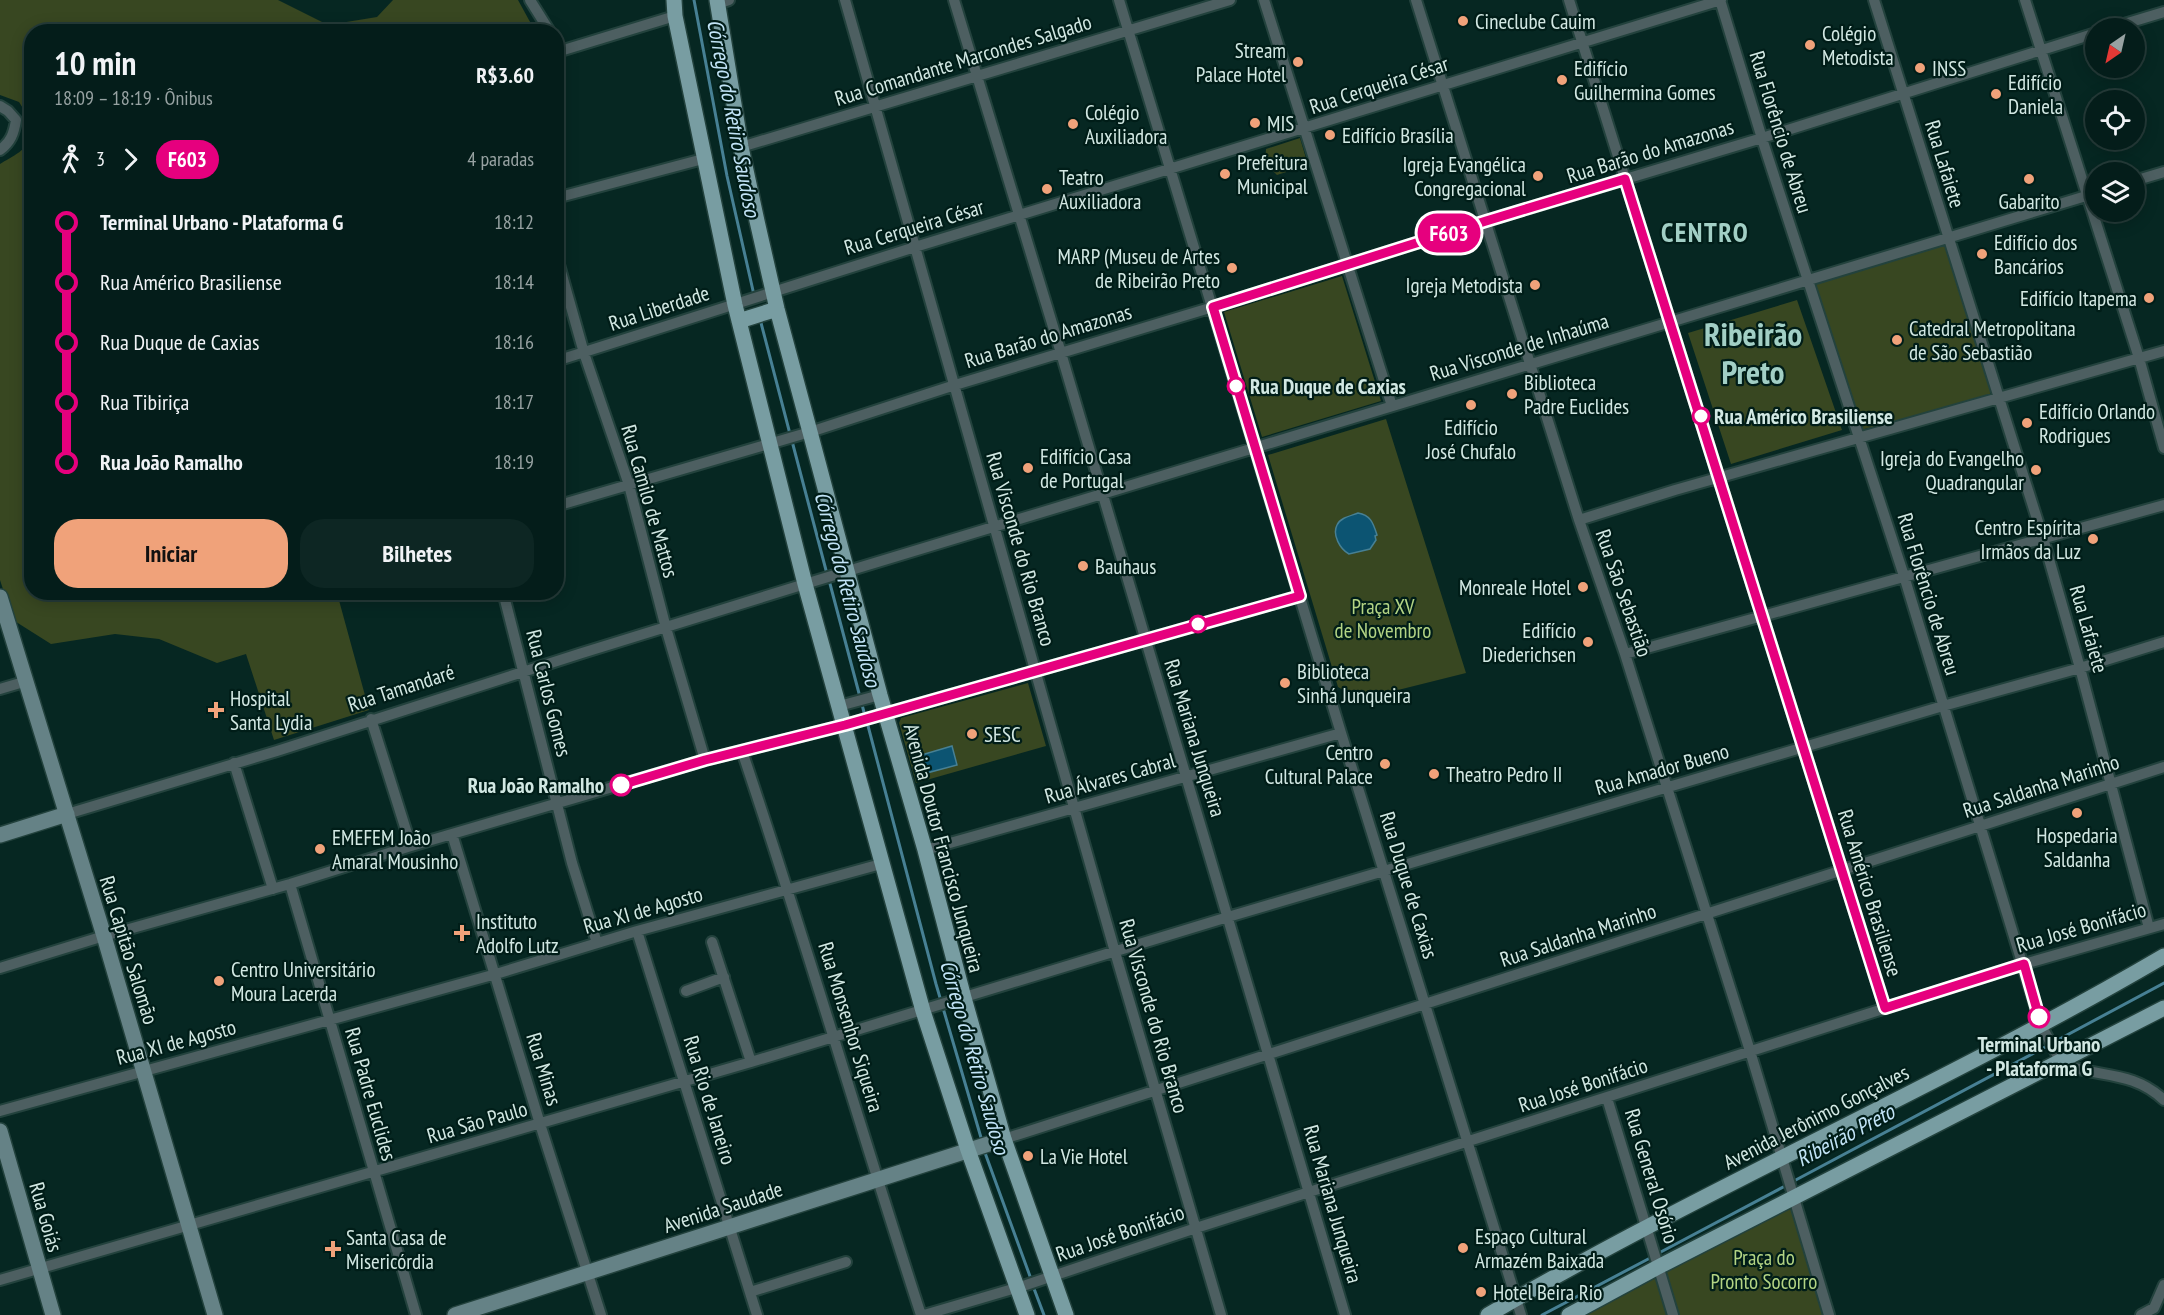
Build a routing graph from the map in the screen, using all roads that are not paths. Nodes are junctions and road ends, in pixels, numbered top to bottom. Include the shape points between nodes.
1 (530, 0) edge
2 (675, 0) edge
3 (845, 0) edge
4 (954, 0) edge
5 (1119, 0) edge
6 (1230, 0) edge
7 (1264, 0) edge
8 (1416, 0) edge
9 (1569, 0) edge
10 (1721, 0) edge
11 (1874, 0) edge
12 (2025, 0) edge
13 (721, 1) edge
14 (2164, 12) edge
15 (675, 16) junction
16 (2144, 18) edge
17 (545, 24) edge
18 (1128, 31) junction
19 (2085, 36) edge
20 (1582, 43) junction
21 (2040, 50) junction
22 (564, 52) edge
23 (976, 77) junction
24 (1443, 85) junction
25 (1902, 93) junction
26 (0, 106) edge
27 (875, 106) junction
28 (1305, 129) junction
29 (1762, 138) junction
30 (741, 147) junction
31 (0, 150) edge
32 (704, 159) junction
33 (1171, 168) junction
34 (2164, 172) edge
35 (2085, 178) edge
36 (2145, 178) edge
37 (1625, 179) junction
38 (564, 196) edge
39 (2085, 197) edge
40 (1018, 215) junction
41 (1486, 221) junction
42 (2099, 222) edge
43 (1947, 238) junction
44 (915, 247) junction
45 (1348, 265) junction
46 (1807, 281) junction
47 (564, 282) edge
48 (769, 293) junction
49 (740, 303) junction
50 (1213, 307) junction
51 (774, 310) junction
52 (743, 320) junction
53 (1671, 322) junction
54 (2164, 351) edge
55 (584, 353) junction
56 (1061, 353) junction
57 (2139, 358) junction
58 (564, 359) edge
59 (1532, 364) junction
60 (955, 385) junction
61 (1999, 398) junction
62 (1392, 406) junction
63 (805, 433) junction
64 (1860, 437) junction
65 (774, 442) junction
66 (1255, 448) junction
67 (2164, 448) edge
68 (1720, 477) junction
69 (629, 484) junction
70 (1103, 495) junction
71 (564, 504) edge
72 (2164, 505) edge
73 (1579, 520) junction
74 (994, 528) junction
75 (2043, 538) junction
76 (844, 574) junction
77 (1904, 576) junction
78 (811, 583) junction
79 (1300, 596) junction
80 (0, 597) edge
81 (504, 600) edge
82 (1763, 616) junction
83 (666, 628) junction
84 (1146, 639) junction
85 (2164, 642) edge
86 (1625, 654) junction
87 (2080, 668) junction
88 (524, 671) junction
89 (1035, 671) junction
90 (27, 681) junction
91 (0, 689) edge
92 (876, 696) junction
93 (843, 705) junction
94 (1943, 706) junction
95 (880, 714) junction
96 (372, 720) junction
97 (848, 724) junction
98 (1341, 734) junction
99 (1804, 748) junction
100 (742, 751) junction
101 (705, 760) junction
102 (234, 763) junction
103 (2164, 767) edge
104 (1187, 777) junction
105 (2111, 784) junction
106 (1666, 788) junction
107 (557, 804) junction
108 (1075, 808) junction
109 (67, 814) junction
110 (1979, 827) junction
111 (452, 834) junction
112 (0, 835) edge
113 (411, 846) junction
114 (925, 850) junction
115 (881, 864) junction
116 (1843, 870) junction
117 (1384, 872) junction
118 (290, 884) junction
119 (273, 889) junction
120 (789, 890) junction
121 (1706, 915) junction
122 (1228, 917) junction
123 (2164, 924) edge
124 (2149, 928) junction
125 (637, 931) junction
126 (104, 936) junction
127 (712, 942) dead end
128 (597, 943) junction
129 (1115, 952) junction
130 (2164, 956) edge
131 (2024, 964) junction
132 (0, 968) edge
133 (496, 974) junction
134 (723, 977) junction
135 (686, 991) dead end
136 (959, 1000) junction
137 (1425, 1004) junction
138 (1885, 1008) junction
139 (2164, 1008) edge
140 (927, 1010) junction
141 (330, 1020) junction
142 (2043, 1029) junction
143 (834, 1037) junction
144 (1750, 1051) junction
145 (1269, 1055) junction
146 (2058, 1058) junction
147 (751, 1062) junction
148 (143, 1070) junction
149 (684, 1081) junction
150 (1155, 1090) junction
151 (1607, 1098) junction
152 (2164, 1100) edge
153 (0, 1111) edge
154 (540, 1124) junction
155 (0, 1131) edge
156 (1000, 1140) junction
157 (1467, 1143) junction
158 (972, 1149) junction
159 (1784, 1163) junction
160 (373, 1173) junction
161 (877, 1179) junction
162 (1309, 1193) junction
163 (1793, 1193) junction
164 (188, 1225) junction
165 (729, 1228) junction
166 (1196, 1228) junction
167 (1649, 1232) junction
168 (1658, 1261) junction
169 (846, 1262) dead end
170 (39, 1269) junction
171 (587, 1272) junction
172 (1047, 1278) junction
173 (0, 1280) edge
174 (2164, 1285) edge
175 (1021, 1287) junction
176 (750, 1292) junction
177 (1518, 1307) edge
178 (2159, 1307) edge
179 (52, 1315) edge
180 (215, 1315) edge
181 (416, 1315) edge
182 (455, 1315) edge
183 (601, 1315) edge
184 (757, 1315) edge
185 (922, 1315) edge
186 (1026, 1315) edge
187 (1066, 1315) edge
188 (1221, 1315) edge
189 (1345, 1315) edge
190 (1488, 1315) edge
191 (1569, 1315) edge
192 (1673, 1315) edge
193 (1829, 1315) edge
194 (2141, 1315) edge

1 - 17 street
2 - 15 main road
3 - 27 street, Rua Visconde do Rio Branco
4 - 23 street, Rua Mariana Junqueira
5 - 18 street, Rua Duque de Caxias
6 - 18 street, Rua Comandante Marcondes Salgado
7 - 28 street
8 - 24 street, Rua São Sebastião
9 - 20 street, Rua Américo Brasiliense
10 - 20 street, Rua Cerqueira César
10 - 29 street, Rua Florêncio de Abreu
11 - 25 street, Rua Lafaiete
12 - 21 street
13 - 30 main road, Avenida Doutor Francisco Junqueira
14 - 16 street
15 - 22 street
15 - 32 main road
18 - 23 street, Rua Comandante Marcondes Salgado
18 - 33 street, Rua Duque de Caxias
19 - 21 street, Rua Barão do Amazonas
20 - 24 street, Rua Cerqueira César
20 - 37 street, Rua Américo Brasiliense
21 - 25 street, Rua Barão do Amazonas
21 - 35 street
23 - 27 street, Rua Comandante Marcondes Salgado
23 - 40 street, Rua Mariana Junqueira
24 - 28 street, Rua Cerqueira César
24 - 41 street, Rua São Sebastião
25 - 29 street, Rua Barão do Amazonas
25 - 43 street, Rua Lafaiete
26 - 31 street via 16,120 14,133
27 - 30 street, Rua Comandante Marcondes Salgado
27 - 44 street, Rua Visconde do Rio Branco
28 - 33 street, Rua Cerqueira César
28 - 45 street
29 - 37 street, Rua Barão do Amazonas
29 - 46 street, Rua Florêncio de Abreu
30 - 48 main road, Avenida Doutor Francisco Junqueira
32 - 38 street
32 - 49 main road
33 - 40 street, Rua Cerqueira César
33 - 50 street, Rua Duque de Caxias
34 - 36 street
37 - 41 street, Rua Barão do Amazonas
37 - 53 street, Rua Américo Brasiliense
39 - 43 street, Rua Visconde de Inhaúma
40 - 44 street, Rua Cerqueira César
40 - 56 street, Rua Mariana Junqueira
41 - 45 street, Rua Barão do Amazonas
41 - 59 street, Rua São Sebastião
42 - 57 street
43 - 46 street, Rua Visconde de Inhaúma
43 - 61 street, Rua Lafaiete
44 - 48 street, Rua Cerqueira César
44 - 60 street, Rua Visconde do Rio Branco
45 - 50 street, Rua Barão do Amazonas
45 - 62 street
46 - 53 street, Rua Visconde de Inhaúma
46 - 64 street, Rua Florêncio de Abreu
47 - 55 street, Rua Camilo de Mattos
48 - 49 street, Rua Liberdade
48 - 51 main road, Avenida Doutor Francisco Junqueira
49 - 52 main road
49 - 55 street, Rua Liberdade
50 - 56 street, Rua Barão do Amazonas
50 - 66 street, Rua Duque de Caxias
51 - 52 main road
51 - 63 main road, Avenida Doutor Francisco Junqueira
52 - 65 main road
53 - 59 street, Rua Visconde de Inhaúma
53 - 68 street, Rua Américo Brasiliense
54 - 57 street
55 - 58 street, Rua Liberdade
55 - 69 street, Rua Camilo de Mattos
56 - 60 street, Rua Barão do Amazonas
56 - 70 street, Rua Mariana Junqueira
57 - 61 street
57 - 67 street
59 - 62 street, Rua Visconde de Inhaúma
59 - 73 street, Rua São Sebastião
60 - 63 street, Rua Barão do Amazonas
60 - 74 street, Rua Visconde do Rio Branco
61 - 64 street
61 - 75 street, Rua Lafaiete
62 - 66 street, Rua Visconde de Inhaúma
63 - 65 street, Rua Barão do Amazonas
63 - 76 main road, Avenida Doutor Francisco Junqueira
64 - 68 street
64 - 77 street, Rua Florêncio de Abreu
65 - 69 street, Rua Barão do Amazonas
65 - 78 main road
66 - 70 street, Rua Visconde de Inhaúma
66 - 79 street, Rua Duque de Caxias
68 - 73 street
68 - 82 street, Rua Américo Brasiliense
69 - 71 street, Rua Barão do Amazonas
69 - 83 street, Rua Camilo de Mattos
70 - 74 street, Rua Visconde de Inhaúma
70 - 84 street, Rua Mariana Junqueira
72 - 75 street
73 - 86 street, Rua São Sebastião
74 - 76 street, Rua Visconde de Inhaúma
74 - 89 street, Rua Visconde do Rio Branco
75 - 77 street
75 - 87 street, Rua Lafaiete
76 - 78 street, Rua Visconde de Inhaúma
76 - 92 main road, Avenida Doutor Francisco Junqueira
77 - 82 street
77 - 94 street, Rua Florêncio de Abreu
78 - 83 street, Rua Tamandaré
78 - 93 main road
79 - 84 street
79 - 98 street, Rua Duque de Caxias
80 - 90 main road, Rua Capitão Salomão
81 - 88 street, Rua Carlos Gomes
82 - 86 street
82 - 99 street, Rua Américo Brasiliense
83 - 88 street, Rua Tamandaré
83 - 101 street, Rua Camilo de Mattos
84 - 89 street
84 - 104 street, Rua Mariana Junqueira
85 - 87 street, Rua Amador Bueno
86 - 106 street, Rua São Sebastião
87 - 94 street, Rua Amador Bueno
87 - 105 street, Rua Lafaiete
88 - 96 street, Rua Tamandaré
88 - 107 street, Rua Carlos Gomes
89 - 95 street
89 - 108 street, Rua Visconde do Rio Branco
90 - 91 street
90 - 109 main road, Rua Capitão Salomão
92 - 93 street
92 - 95 main road, Avenida Doutor Francisco Junqueira
93 - 97 main road
94 - 99 street, Rua Amador Bueno
94 - 110 street, Rua Florêncio de Abreu
95 - 97 street
95 - 114 main road, Avenida Doutor Francisco Junqueira
96 - 102 street, Rua Tamandaré
96 - 113 street
97 - 100 street
97 - 115 main road
98 - 104 street, Rua Álvares Cabral
98 - 117 street, Rua Duque de Caxias
99 - 106 street, Rua Amador Bueno
99 - 116 street, Rua Américo Brasiliense
100 - 101 street
100 - 120 street, Rua Monsenhor Siqueira
101 - 107 street
102 - 109 street, Rua Tamandaré
102 - 119 street
103 - 105 street, Rua Saldanha Marinho
104 - 108 street, Rua Álvares Cabral
104 - 122 street, Rua Mariana Junqueira
105 - 110 street, Rua Saldanha Marinho
105 - 124 street, Rua Lafaiete
106 - 117 street, Rua Amador Bueno
106 - 121 street, Rua São Sebastião
107 - 111 street
107 - 128 street, Rua Carlos Gomes
108 - 114 street, Rua Álvares Cabral
108 - 129 street, Rua Visconde do Rio Branco
109 - 112 main road, Rua Tamandaré
109 - 126 main road, Rua Capitão Salomão
110 - 116 street, Rua Saldanha Marinho
110 - 131 street, Rua Florêncio de Abreu
111 - 113 street
111 - 133 street, Rua Minas
113 - 118 street
114 - 136 main road, Avenida Doutor Francisco Junqueira
115 - 120 street, Rua XI de Agosto
115 - 140 main road
116 - 121 street, Rua Saldanha Marinho
116 - 138 street, Rua Américo Brasiliense
117 - 122 street, Rua Amador Bueno
117 - 137 street, Rua Duque de Caxias
118 - 119 street
118 - 141 street, Rua Padre Euclides
119 - 126 street
120 - 125 street, Rua XI de Agosto
120 - 143 street, Rua Monsenhor Siqueira
121 - 137 street, Rua Saldanha Marinho
121 - 144 street, Rua São Sebastião
122 - 129 street, Rua Amador Bueno
122 - 145 street, Rua Mariana Junqueira
123 - 124 street, Rua José Bonifácio
124 - 131 street, Rua José Bonifácio
125 - 128 street, Rua XI de Agosto
125 - 149 street, Rua Rio de Janeiro
126 - 132 street
126 - 148 main road, Rua Capitão Salomão
127 - 134 street
128 - 133 street, Rua XI de Agosto
129 - 136 street, Rua Amador Bueno
129 - 150 street, Rua Visconde do Rio Branco
130 - 142 main road, Avenida Jerônimo Gonçalves
131 - 138 street, Rua José Bonifácio
131 - 142 street, Rua Florêncio de Abreu
133 - 141 street, Rua XI de Agosto
133 - 154 street, Rua Minas
134 - 135 street
134 - 147 street
136 - 140 street, Rua São Paulo
136 - 156 main road, Avenida Doutor Francisco Junqueira
137 - 145 street, Rua Saldanha Marinho
137 - 157 street, Rua Duque de Caxias
138 - 144 street, Rua José Bonifácio
139 - 146 main road
140 - 143 street, Rua São Paulo
140 - 158 main road
141 - 148 street, Rua XI de Agosto
141 - 160 street, Rua Padre Euclides
142 - 146 street, Rua Florêncio de Abreu
142 - 159 main road, Avenida Jerônimo Gonçalves
143 - 147 street, Rua São Paulo
143 - 161 street, Rua Monsenhor Siqueira
144 - 151 street, Rua José Bonifácio
144 - 159 street, Rua São Sebastião
145 - 150 street, Rua Saldanha Marinho
145 - 162 street, Rua Mariana Junqueira
146 - 152 street via 2065,1065 2132,1080
146 - 163 main road
147 - 149 street, Rua São Paulo
148 - 153 street, Rua XI de Agosto
148 - 164 main road, Rua Capitão Salomão
149 - 154 street, Rua São Paulo
149 - 165 street, Rua Rio de Janeiro
150 - 156 street, Rua Saldanha Marinho
150 - 166 street, Rua Visconde do Rio Branco
151 - 157 street, Rua José Bonifácio
151 - 167 street, Rua General Osório
154 - 160 street, Rua São Paulo
154 - 171 street, Rua Minas
155 - 170 main road, Rua Goiás
156 - 158 main road, Avenida Saudade
156 - 172 main road, Avenida Doutor Francisco Junqueira
157 - 162 street, Rua José Bonifácio
157 - 177 street, Rua Duque de Caxias
158 - 161 main road, Avenida Saudade
158 - 175 main road
159 - 163 street, Rua São Sebastião
159 - 167 main road, Avenida Jerônimo Gonçalves
160 - 164 street, Rua São Paulo
160 - 181 street, Rua Padre Euclides
161 - 165 main road, Avenida Saudade
161 - 185 street, Rua Monsenhor Siqueira
162 - 166 street, Rua José Bonifácio
162 - 189 street, Rua Mariana Junqueira
163 - 168 main road
163 - 193 street, Rua São Sebastião
164 - 170 street, Rua São Paulo
164 - 180 main road, Rua Capitão Salomão
165 - 171 main road, Avenida Saudade
165 - 176 street, Rua Rio de Janeiro
166 - 172 street, Rua José Bonifácio
166 - 188 street, Rua Visconde do Rio Branco
167 - 168 street, Rua General Osório
167 - 177 main road, Avenida Jerônimo Gonçalves
168 - 191 main road
168 - 192 street, Rua General Osório
169 - 176 street
170 - 173 street, Rua São Paulo
170 - 179 main road, Rua Goiás
171 - 182 main road, Avenida Saudade
171 - 183 street, Rua Minas
172 - 175 street, Rua José Bonifácio
172 - 187 main road, Avenida Doutor Francisco Junqueira
174 - 178 street
175 - 185 street, Rua José Bonifácio
175 - 186 main road
176 - 184 street, Rua Rio de Janeiro
177 - 190 main road, Avenida Jerônimo Gonçalves
178 - 194 street

